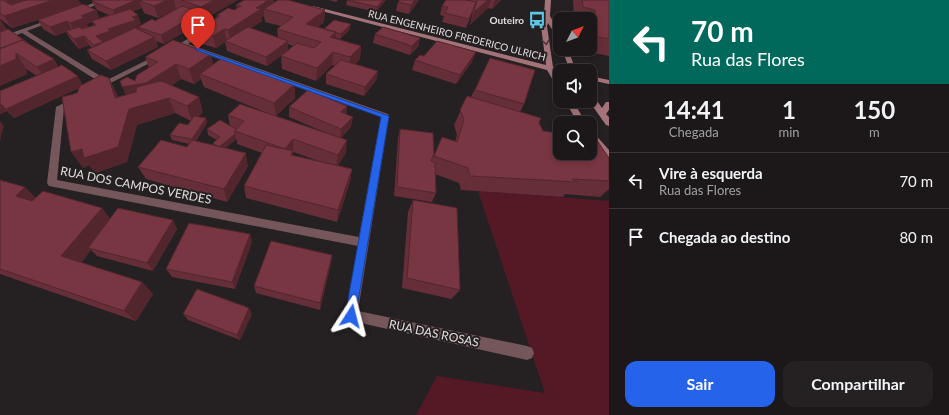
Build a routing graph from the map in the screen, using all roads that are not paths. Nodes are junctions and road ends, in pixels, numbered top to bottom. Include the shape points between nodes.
1 (106, 0) edge
2 (548, 0) edge
3 (302, 6) edge
4 (68, 14) edge
5 (547, 16) junction
6 (61, 17) edge
7 (214, 24) edge
8 (553, 26) edge
9 (24, 31) junction
10 (0, 39) edge
11 (183, 44) junction
12 (550, 69) junction
13 (553, 70) edge
14 (553, 74) edge
15 (597, 79) edge
16 (609, 82) edge
17 (106, 83) junction
18 (93, 90) edge
19 (80, 97) edge
20 (609, 104) edge
21 (597, 106) edge
22 (603, 113) junction
23 (609, 123) edge
24 (597, 142) edge
25 (609, 156) edge
26 (362, 242) junction
27 (527, 353) dead end

1 - 4 street
2 - 5 main road
3 - 12 main road, RUA ENGENHEIRO FREDERICO ULRICH
5 - 8 main road
5 -> 12 main road via 544,26
6 - 9 street
7 - 11 street
9 - 10 street
9 - 17 street
11 - 17 street
11 - 26 street, RUA DAS ROSAS via 385,116
12 - 13 main road, RUA ENGENHEIRO FREDERICO ULRICH
12 - 14 main road
15 - 16 main road
17 - 18 street
19 - 26 street, RUA DOS CAMPOS VERDES via 60,107 52,183
20 - 22 main road
21 - 22 main road
22 - 23 main road
24 - 25 main road
26 - 27 street, RUA DAS ROSAS via 351,316

